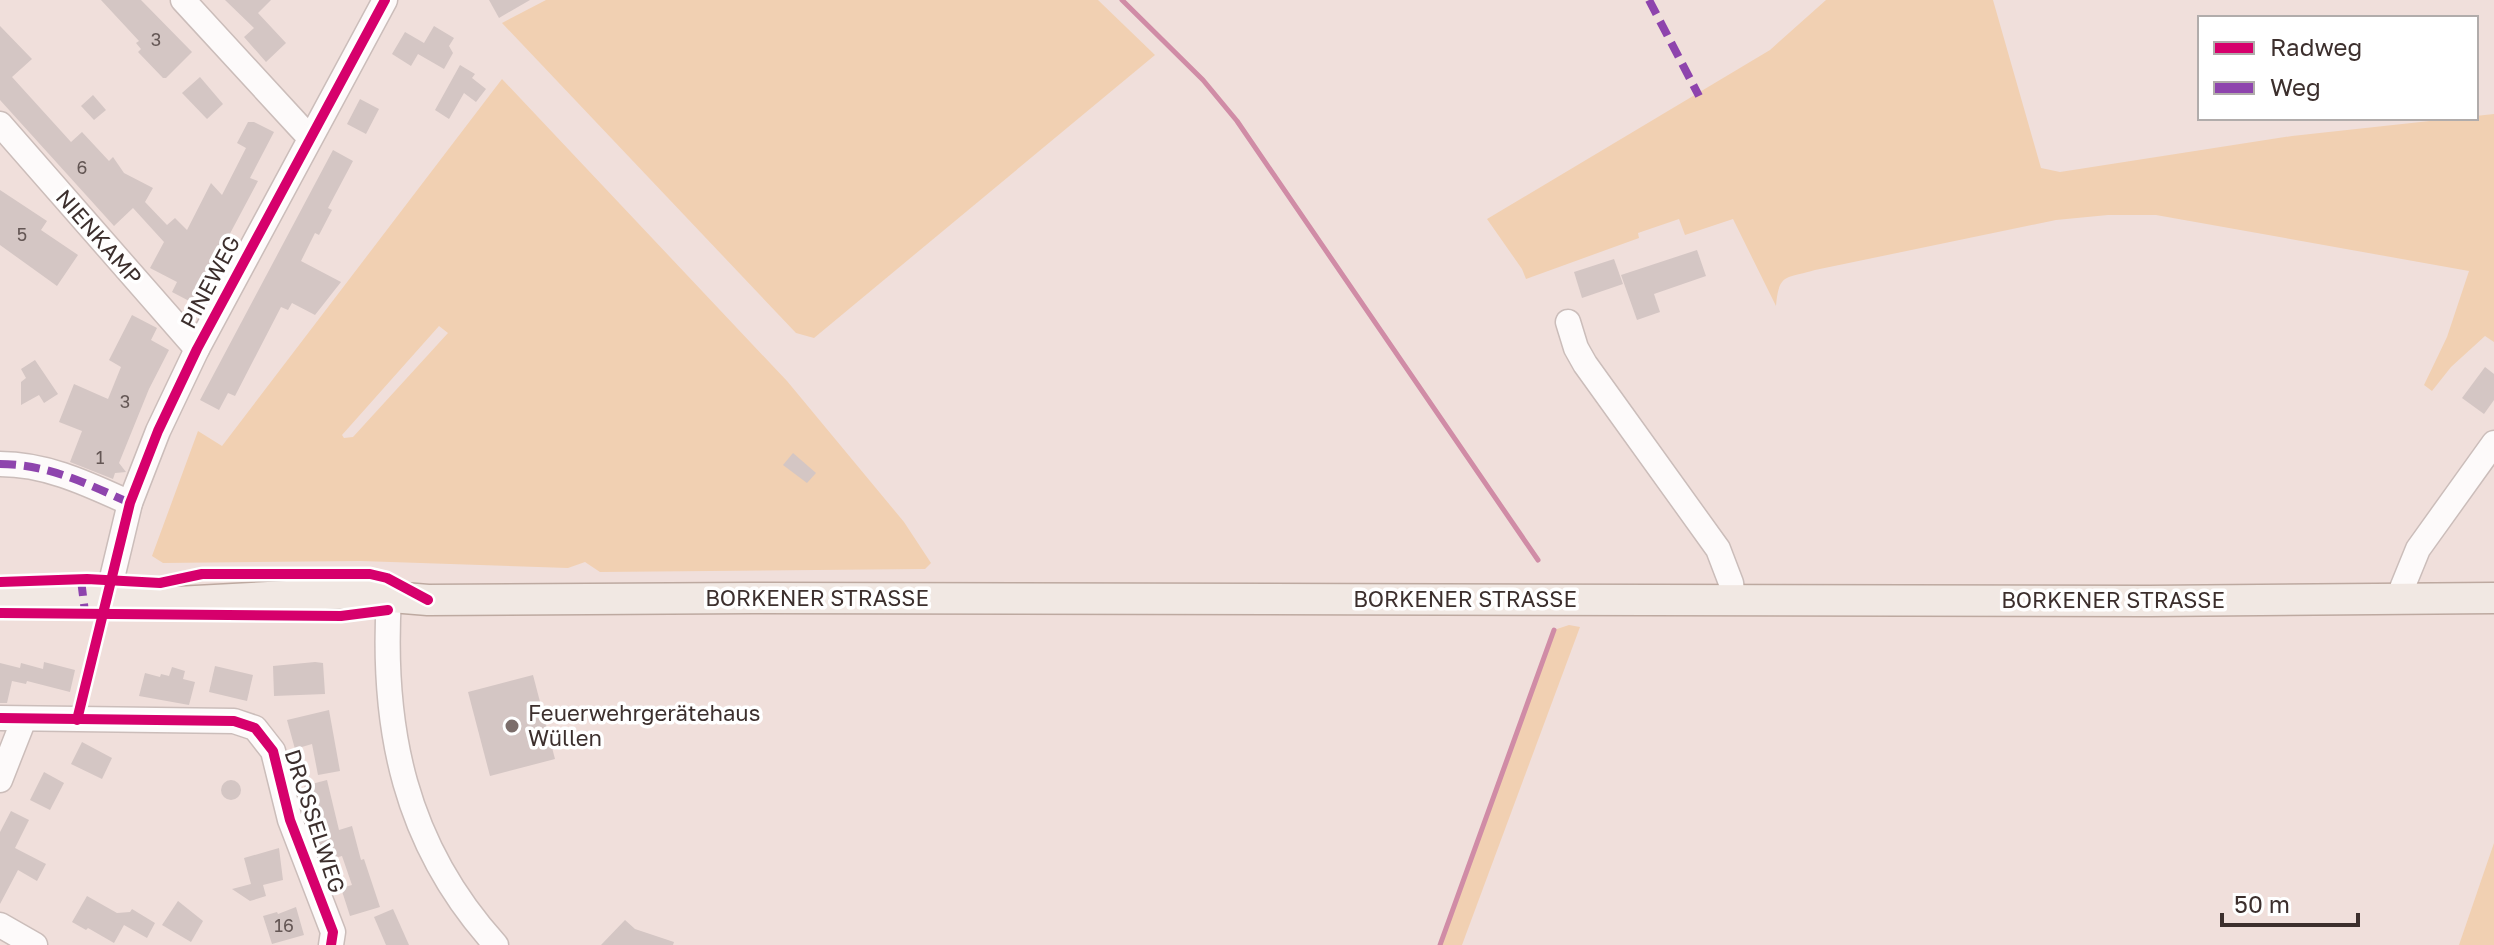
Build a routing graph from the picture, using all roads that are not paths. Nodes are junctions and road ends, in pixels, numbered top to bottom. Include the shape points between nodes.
1 (183, 0) edge
2 (385, 0) edge
3 (0, 124) edge
4 (309, 137) junction
5 (1568, 322) dead end
6 (197, 349) junction
7 (2494, 443) edge
8 (0, 464) edge
9 (130, 503) junction
10 (389, 597) junction
11 (2398, 598) junction
12 (2494, 598) edge
13 (0, 599) edge
14 (107, 599) junction
15 (1733, 599) junction
16 (12, 719) edge
17 (0, 780) edge
18 (0, 925) edge
19 (487, 942) edge
20 (35, 945) edge
21 (331, 945) edge

1 - 4 street
2 - 4 street, PINEWEG
3 - 6 street, NIENKAMP
4 - 6 street, PINEWEG
5 - 15 street via 1585,364 1718,549
6 - 9 street, PINEWEG
7 - 11 street via 2418,549
8 - 9 street via 68,476
9 - 14 street, PINEWEG
10 - 14 main road, BORKENER STRASSE via 343,593 177,602
10 - 15 main road, BORKENER STRASSE
10 - 19 street via 391,721 407,788 434,857
11 - 12 main road, BORKENER STRASSE
11 - 15 main road, BORKENER STRASSE
13 - 14 main road, BORKENER STRASSE
16 - 17 street, DROSSELWEG
16 - 21 street, DROSSELWEG via 234,721 255,728 273,751 290,820 333,932
18 - 20 street

